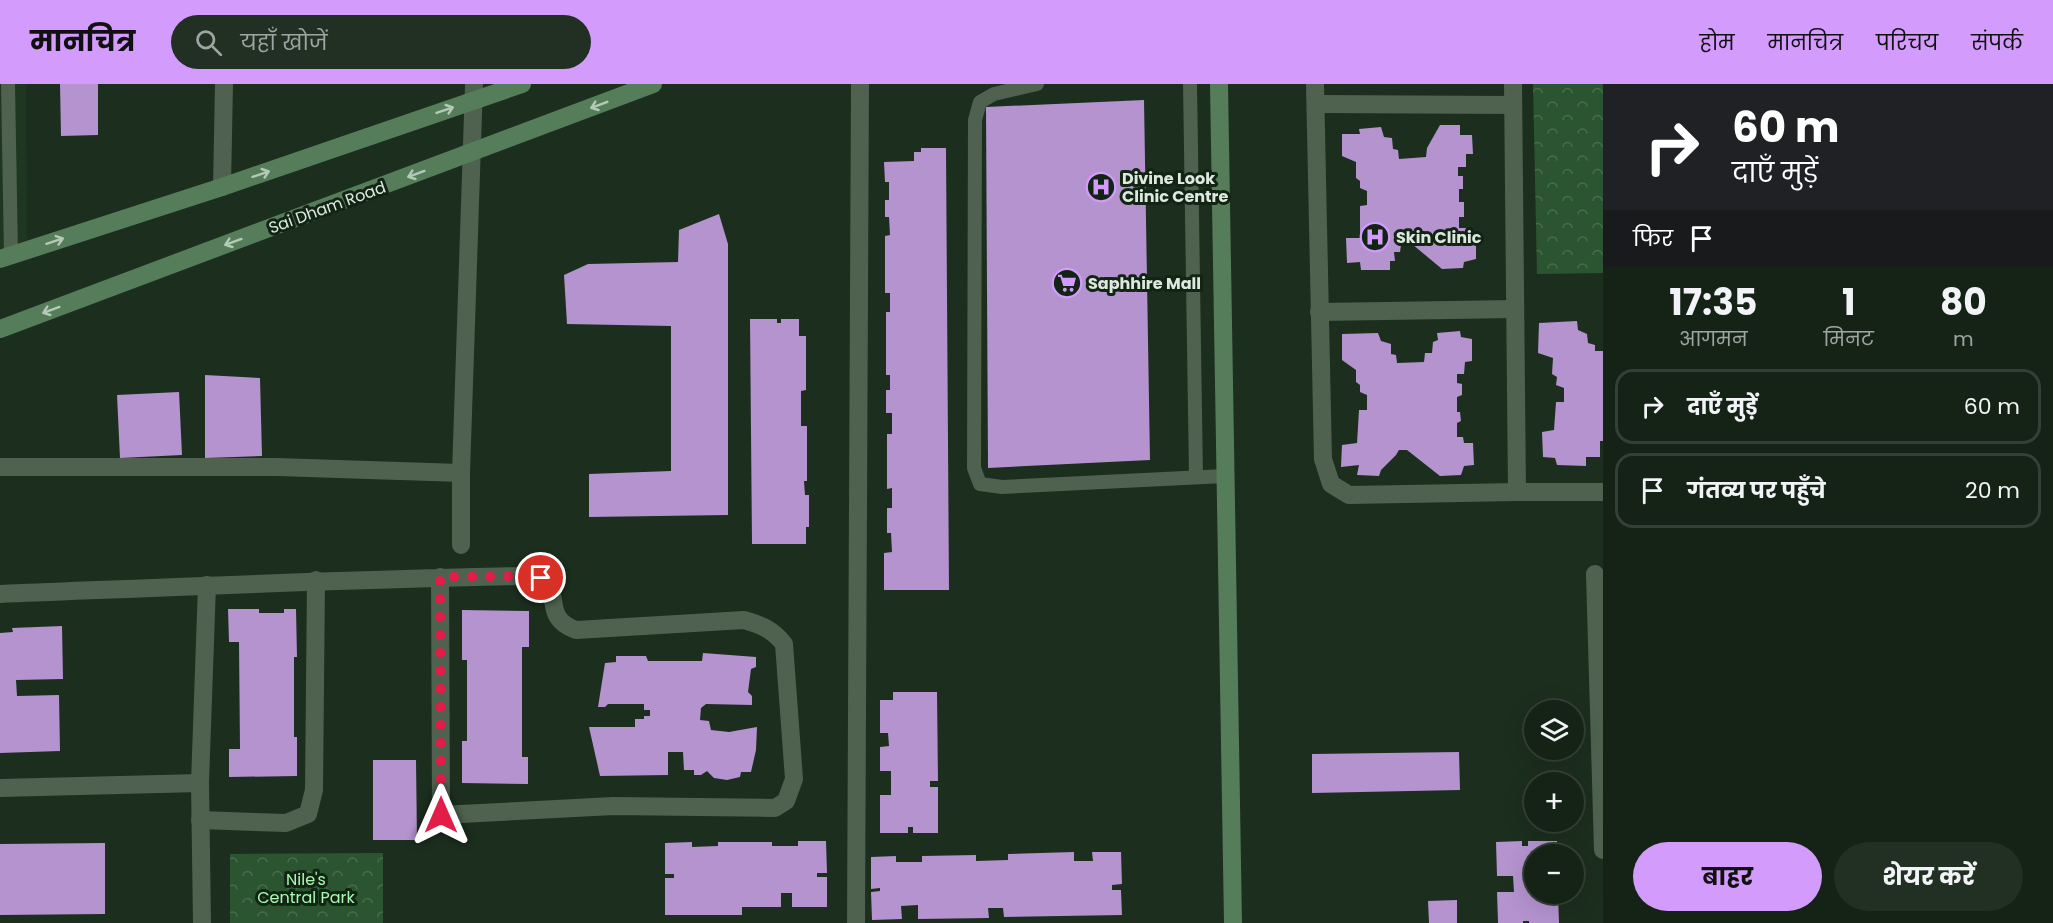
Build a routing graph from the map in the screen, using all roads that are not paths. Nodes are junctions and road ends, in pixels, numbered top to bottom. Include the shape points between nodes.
1 (9, 84) edge
2 (224, 84) edge
3 (522, 84) edge
4 (653, 84) edge
5 (860, 84) edge
6 (1037, 84) edge
7 (1190, 84) edge
8 (1219, 84) edge
9 (1315, 84) edge
10 (1513, 84) edge
11 (474, 92) edge
12 (1316, 104) junction
13 (1513, 105) junction
14 (473, 153) junction
15 (222, 187) junction
16 (6, 257) edge
17 (1515, 309) junction
18 (1319, 312) junction
19 (0, 329) edge
20 (0, 467) edge
21 (461, 472) junction
22 (1225, 476) junction
23 (1196, 477) junction
24 (1517, 492) junction
25 (1603, 492) edge
26 (461, 545) dead end
27 (1595, 574) dead end
28 (440, 577) junction
29 (316, 580) junction
30 (207, 585) junction
31 (0, 594) edge
32 (1600, 640) edge
33 (1601, 744) edge
34 (200, 783) junction
35 (0, 788) edge
36 (200, 820) junction
37 (1603, 850) edge
38 (202, 923) edge
39 (856, 923) edge
40 (1233, 923) edge

1 - 16 lane
2 - 15 street
3 - 11 street
4 -> 14 street, Sai Dham Road
5 - 39 street
6 - 23 lane via 994,94 980,102 975,120 974,468 980,484 1002,487
7 - 23 lane
8 - 22 street
9 - 12 street
10 - 13 street
11 - 14 street
15 -> 11 street
12 - 13 street
12 - 18 street
13 - 17 street
14 -> 19 street, Sai Dham Road
14 - 21 street
16 -> 15 street
17 - 18 street
17 - 24 street
18 - 24 street via 1323,459 1331,484 1349,495
20 - 21 street
21 - 26 street
22 - 23 lane
22 - 40 street
24 - 25 street
27 - 32 street
28 - 28 street via 541,578 550,588 556,617 576,630 744,620 775,633 784,644 794,778 786,801 775,808 613,806 441,815
28 - 29 street
29 - 30 street
29 - 36 street via 314,790 308,814 286,823
30 - 31 street
30 - 34 street
32 - 33 street
33 - 37 street
34 - 35 street
34 - 36 street
36 - 38 street

